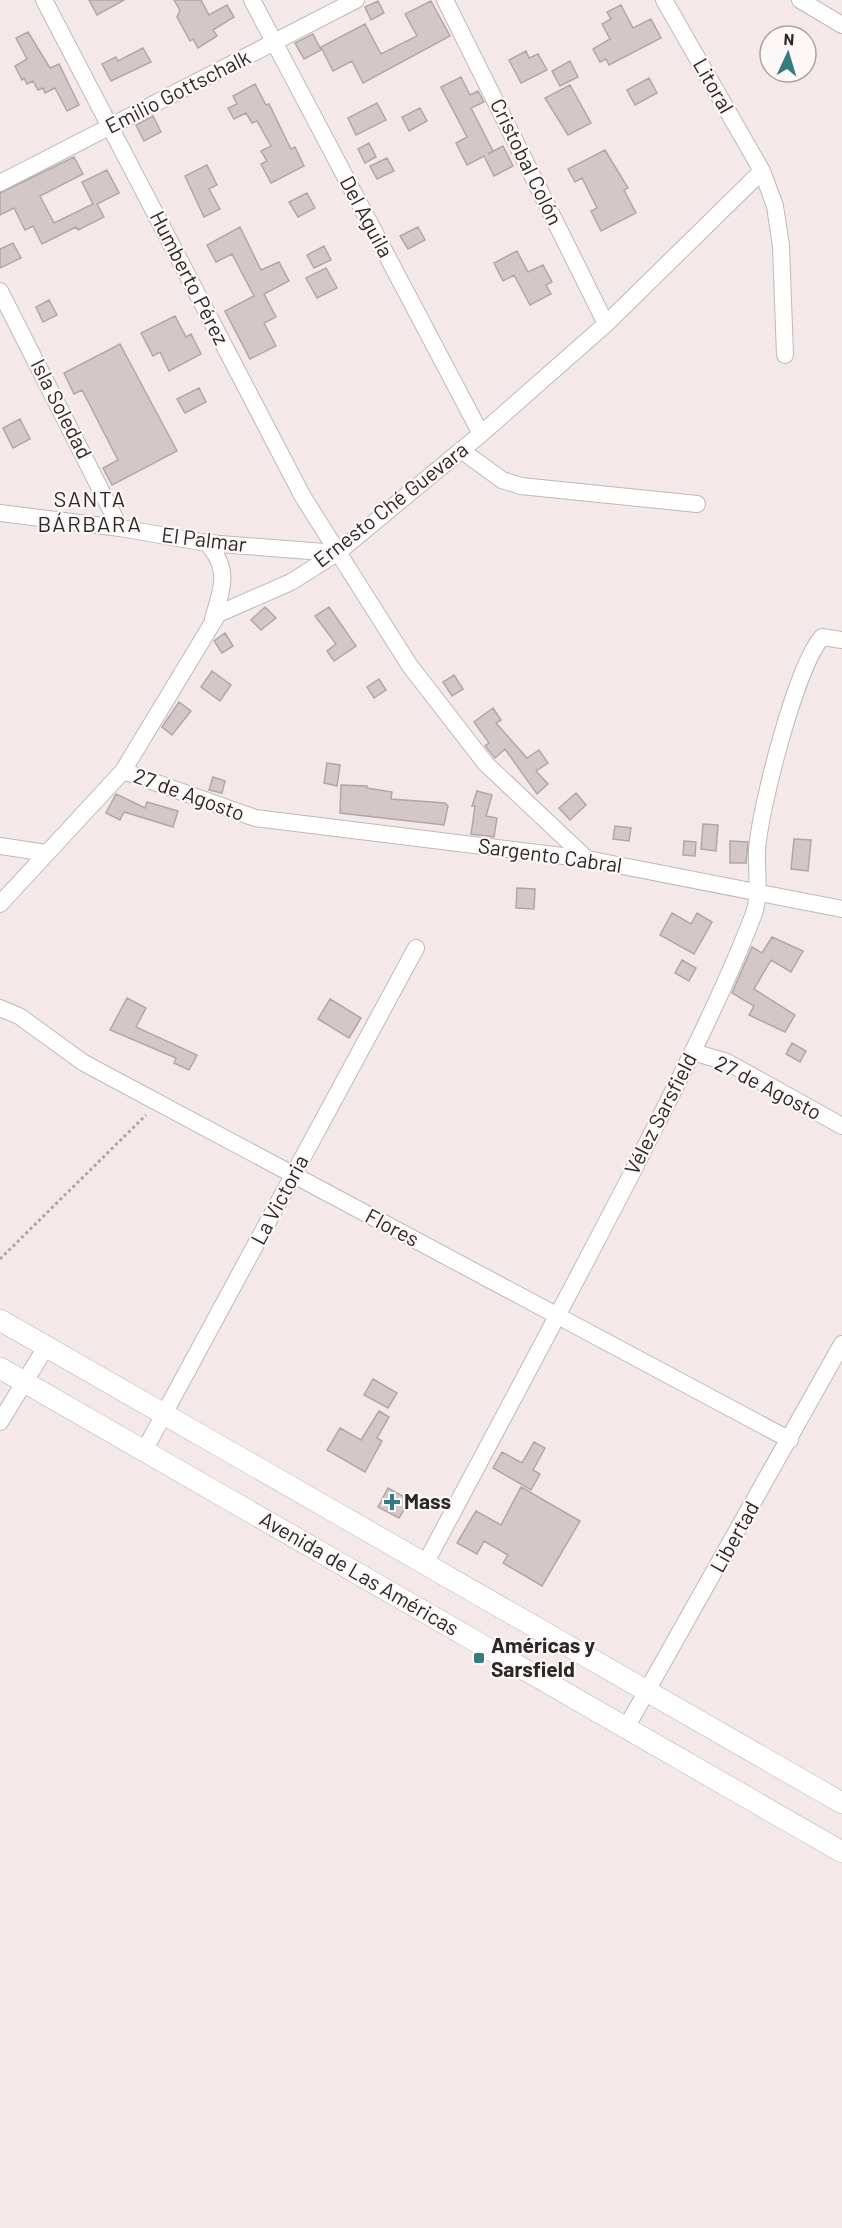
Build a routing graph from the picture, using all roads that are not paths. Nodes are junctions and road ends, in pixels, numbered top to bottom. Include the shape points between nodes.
1 (44, 0) edge
2 (252, 0) edge
3 (356, 0) edge
4 (445, 0) edge
5 (664, 0) edge
6 (800, 0) edge
7 (842, 25) edge
8 (274, 43) junction
9 (110, 126) junction
10 (762, 171) junction
11 (0, 183) edge
12 (0, 291) edge
13 (606, 324) junction
14 (785, 355) dead end
15 (481, 434) junction
16 (461, 450) junction
17 (697, 504) dead end
18 (0, 513) edge
19 (120, 528) junction
20 (207, 543) junction
21 (337, 553) junction
22 (213, 619) junction
23 (842, 640) edge
24 (123, 771) junction
25 (255, 818) joint
26 (0, 846) edge
27 (46, 853) junction
28 (587, 859) junction
29 (757, 893) junction
30 (0, 904) edge
31 (842, 909) edge
32 (416, 948) dead end
33 (0, 1008) edge
34 (693, 1053) junction
35 (842, 1126) edge
36 (293, 1175) junction
37 (558, 1317) junction
38 (0, 1320) edge
39 (842, 1344) edge
40 (46, 1347) junction
41 (0, 1368) edge
42 (24, 1382) junction
43 (164, 1415) junction
44 (0, 1422) edge
45 (790, 1440) junction
46 (144, 1451) junction
47 (425, 1564) junction
48 (648, 1692) junction
49 (626, 1728) junction
50 (842, 1803) edge
51 (842, 1852) edge

1 - 9 street, Humberto Pérez
2 - 8 street, Del Aguila
3 - 8 street, Emilio Gottschalk
4 - 13 street, Cristobal Colón
5 - 10 street, Litoral
6 - 7 street
8 - 9 street, Emilio Gottschalk
8 - 15 street, Del Aguila
9 - 11 street, Emilio Gottschalk
9 - 21 street, Humberto Pérez via 303,497
10 - 13 street, Ernesto Ché Guevara
10 - 14 street, Litoral via 775,206 781,246
12 - 19 street, Isla Soledad
13 - 15 street, Ernesto Ché Guevara
15 - 16 street, Ernesto Ché Guevara
16 - 17 street via 502,480 521,486
16 - 21 street, Ernesto Ché Guevara
18 - 19 street, El Palmar
19 - 20 street, El Palmar
20 - 21 street, El Palmar
20 - 22 street via 219,557 222,571 223,584
21 - 22 street, Ernesto Ché Guevara via 291,582
21 - 28 street, Humberto Pérez via 410,666 486,764
22 - 24 street
23 - 29 street, Vélez Sarsfield via 822,637 814,647 775,765 757,849
24 - 25 street, 27 de Agosto
24 - 27 street
25 - 28 street, Sargento Cabral
26 - 27 street
27 - 30 street
28 - 29 street, Sargento Cabral
29 - 31 street, Sargento Cabral
29 - 34 street, Vélez Sarsfield via 754,913
32 - 36 street, La Victoria
33 - 36 street, Flores via 19,1016 84,1063
34 - 35 street, 27 de Agosto via 727,1062
34 - 37 street, Vélez Sarsfield
36 - 37 street, Flores
36 - 43 street, La Victoria
37 - 45 street, Flores
37 - 47 street, Vélez Sarsfield
38 - 40 main road, Avenida de Las Américas
39 - 45 street, Libertad
40 - 42 street
40 - 43 main road, Avenida de Las Américas
41 - 42 main road, Avenida de Las Américas
42 - 44 street
42 - 46 main road, Avenida de Las Américas
43 - 46 street, La Victoria
43 - 47 main road, Avenida de Las Américas
45 - 48 street, Libertad
46 - 49 main road, Avenida de Las Américas
47 - 48 main road, Avenida de Las Américas
48 - 49 street, Libertad
48 - 50 main road, Avenida de Las Américas
49 - 51 main road, Avenida de Las Américas

